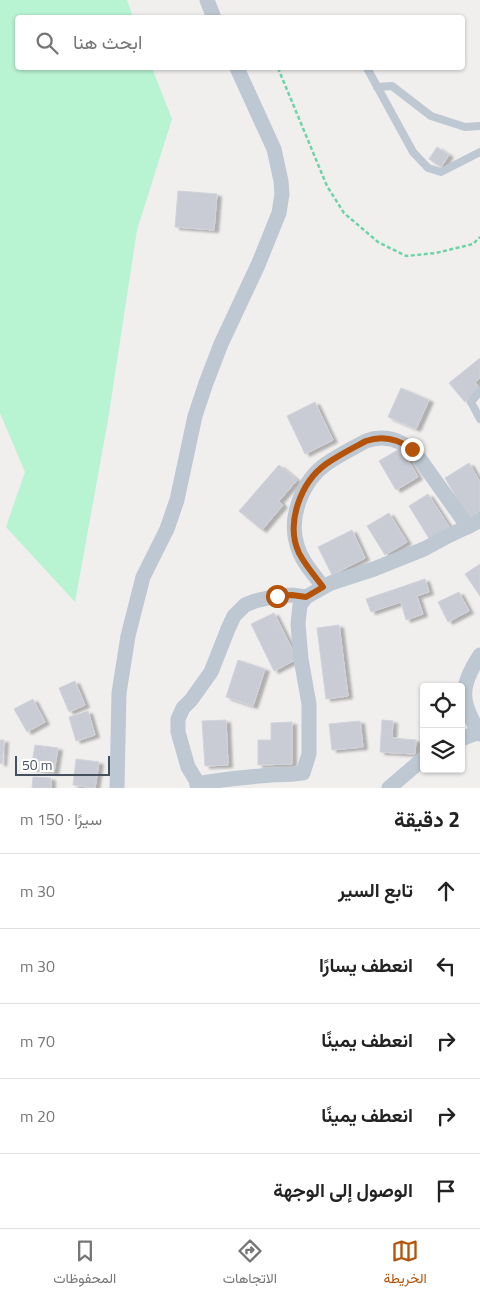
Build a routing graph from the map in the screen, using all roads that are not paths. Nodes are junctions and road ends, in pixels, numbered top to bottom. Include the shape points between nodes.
1 (207, 0) edge
2 (213, 15) edge
3 (238, 70) edge
4 (368, 70) edge
5 (377, 86) junction
6 (480, 126) edge
7 (480, 152) edge
8 (480, 391) edge
9 (480, 419) edge
10 (474, 523) edge
11 (323, 587) junction
12 (306, 597) junction
13 (480, 654) edge
14 (479, 733) edge
15 (465, 738) edge
16 (420, 761) edge
17 (198, 786) edge
18 (117, 788) edge
19 (389, 788) edge

1 - 2 street
3 - 18 street via 274,149 281,181 279,213 206,383 195,416 177,500 143,577 128,636 119,693
4 - 5 lane
5 - 6 lane via 392,86 431,116 465,127
5 - 7 lane via 413,152 428,168 441,172
8 - 9 lane via 471,402
10 - 11 street via 424,549
10 - 11 street via 412,449 399,441 373,438 326,464 309,482 298,504 294,525 296,545
11 - 12 street
12 - 17 street via 292,595 255,600 234,616 211,672 178,719 178,732 188,767
12 - 17 street via 300,605 298,624 309,704 310,754 303,773 240,777
13 - 14 street via 468,676 464,694
14 - 15 street
16 - 19 street

